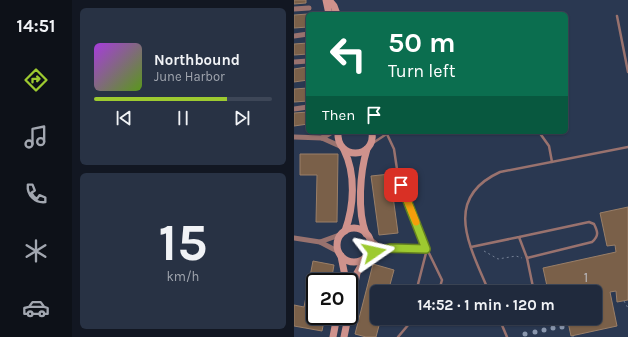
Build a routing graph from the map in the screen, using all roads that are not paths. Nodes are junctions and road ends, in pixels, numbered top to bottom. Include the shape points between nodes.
1 (328, 0) edge
2 (309, 8) dead end
3 (294, 9) edge
4 (329, 12) edge
5 (336, 12) edge
6 (617, 16) dead end
7 (306, 34) edge
8 (294, 36) edge
9 (306, 61) edge
10 (294, 62) edge
11 (628, 72) edge
12 (306, 107) edge
13 (294, 108) edge
14 (329, 134) edge
15 (338, 134) edge
16 (372, 134) edge
17 (385, 134) edge
18 (388, 134) edge
19 (540, 134) edge
20 (294, 138) edge
21 (322, 138) junction
22 (628, 146) edge
23 (369, 147) junction
24 (343, 148) junction
25 (552, 162) junction
26 (344, 232) junction
27 (367, 234) junction
28 (519, 236) junction
29 (294, 238) edge
30 (320, 242) junction
31 (471, 247) junction
32 (390, 248) junction
33 (426, 249) junction
34 (340, 254) junction
35 (366, 257) junction
36 (527, 258) junction
37 (344, 273) edge
38 (418, 285) edge
39 (441, 285) edge
40 (485, 285) edge
41 (533, 285) edge
42 (335, 325) edge
43 (408, 325) edge
44 (502, 325) edge
45 (333, 337) edge
46 (344, 337) edge
47 (398, 337) edge
48 (507, 337) edge

1 - 4 street
1 - 5 street
2 - 3 street
6 - 11 lane
7 - 8 street
9 - 10 street
12 - 13 street
14 - 21 street
15 - 24 street
16 - 23 street
17 - 23 lane
18 - 33 lane via 394,149 398,176
19 - 25 lane via 549,146
20 - 21 street
21 - 24 street
22 - 25 lane
23 - 24 street via 363,152 354,153
23 - 27 street via 363,167 361,205 363,225
24 - 26 street via 350,161 352,175 351,207
25 - 31 lane via 500,172 488,177 479,186 470,196 464,211 464,225
26 - 27 street via 357,229
26 - 30 street
26 - 34 street via 338,241
27 - 32 lane via 378,244
27 - 35 street via 371,246
28 - 31 lane
28 - 36 lane
28 - 36 lane via 589,222 594,224 598,232 592,242
29 - 30 street
30 - 34 street
31 - 40 lane
32 - 33 lane
32 - 35 lane
33 - 38 lane
33 - 39 lane via 442,280
34 - 35 street via 350,262 360,261
34 - 37 street
35 - 46 street via 356,273
36 - 41 lane
42 - 45 street
43 - 47 lane
44 - 48 lane

